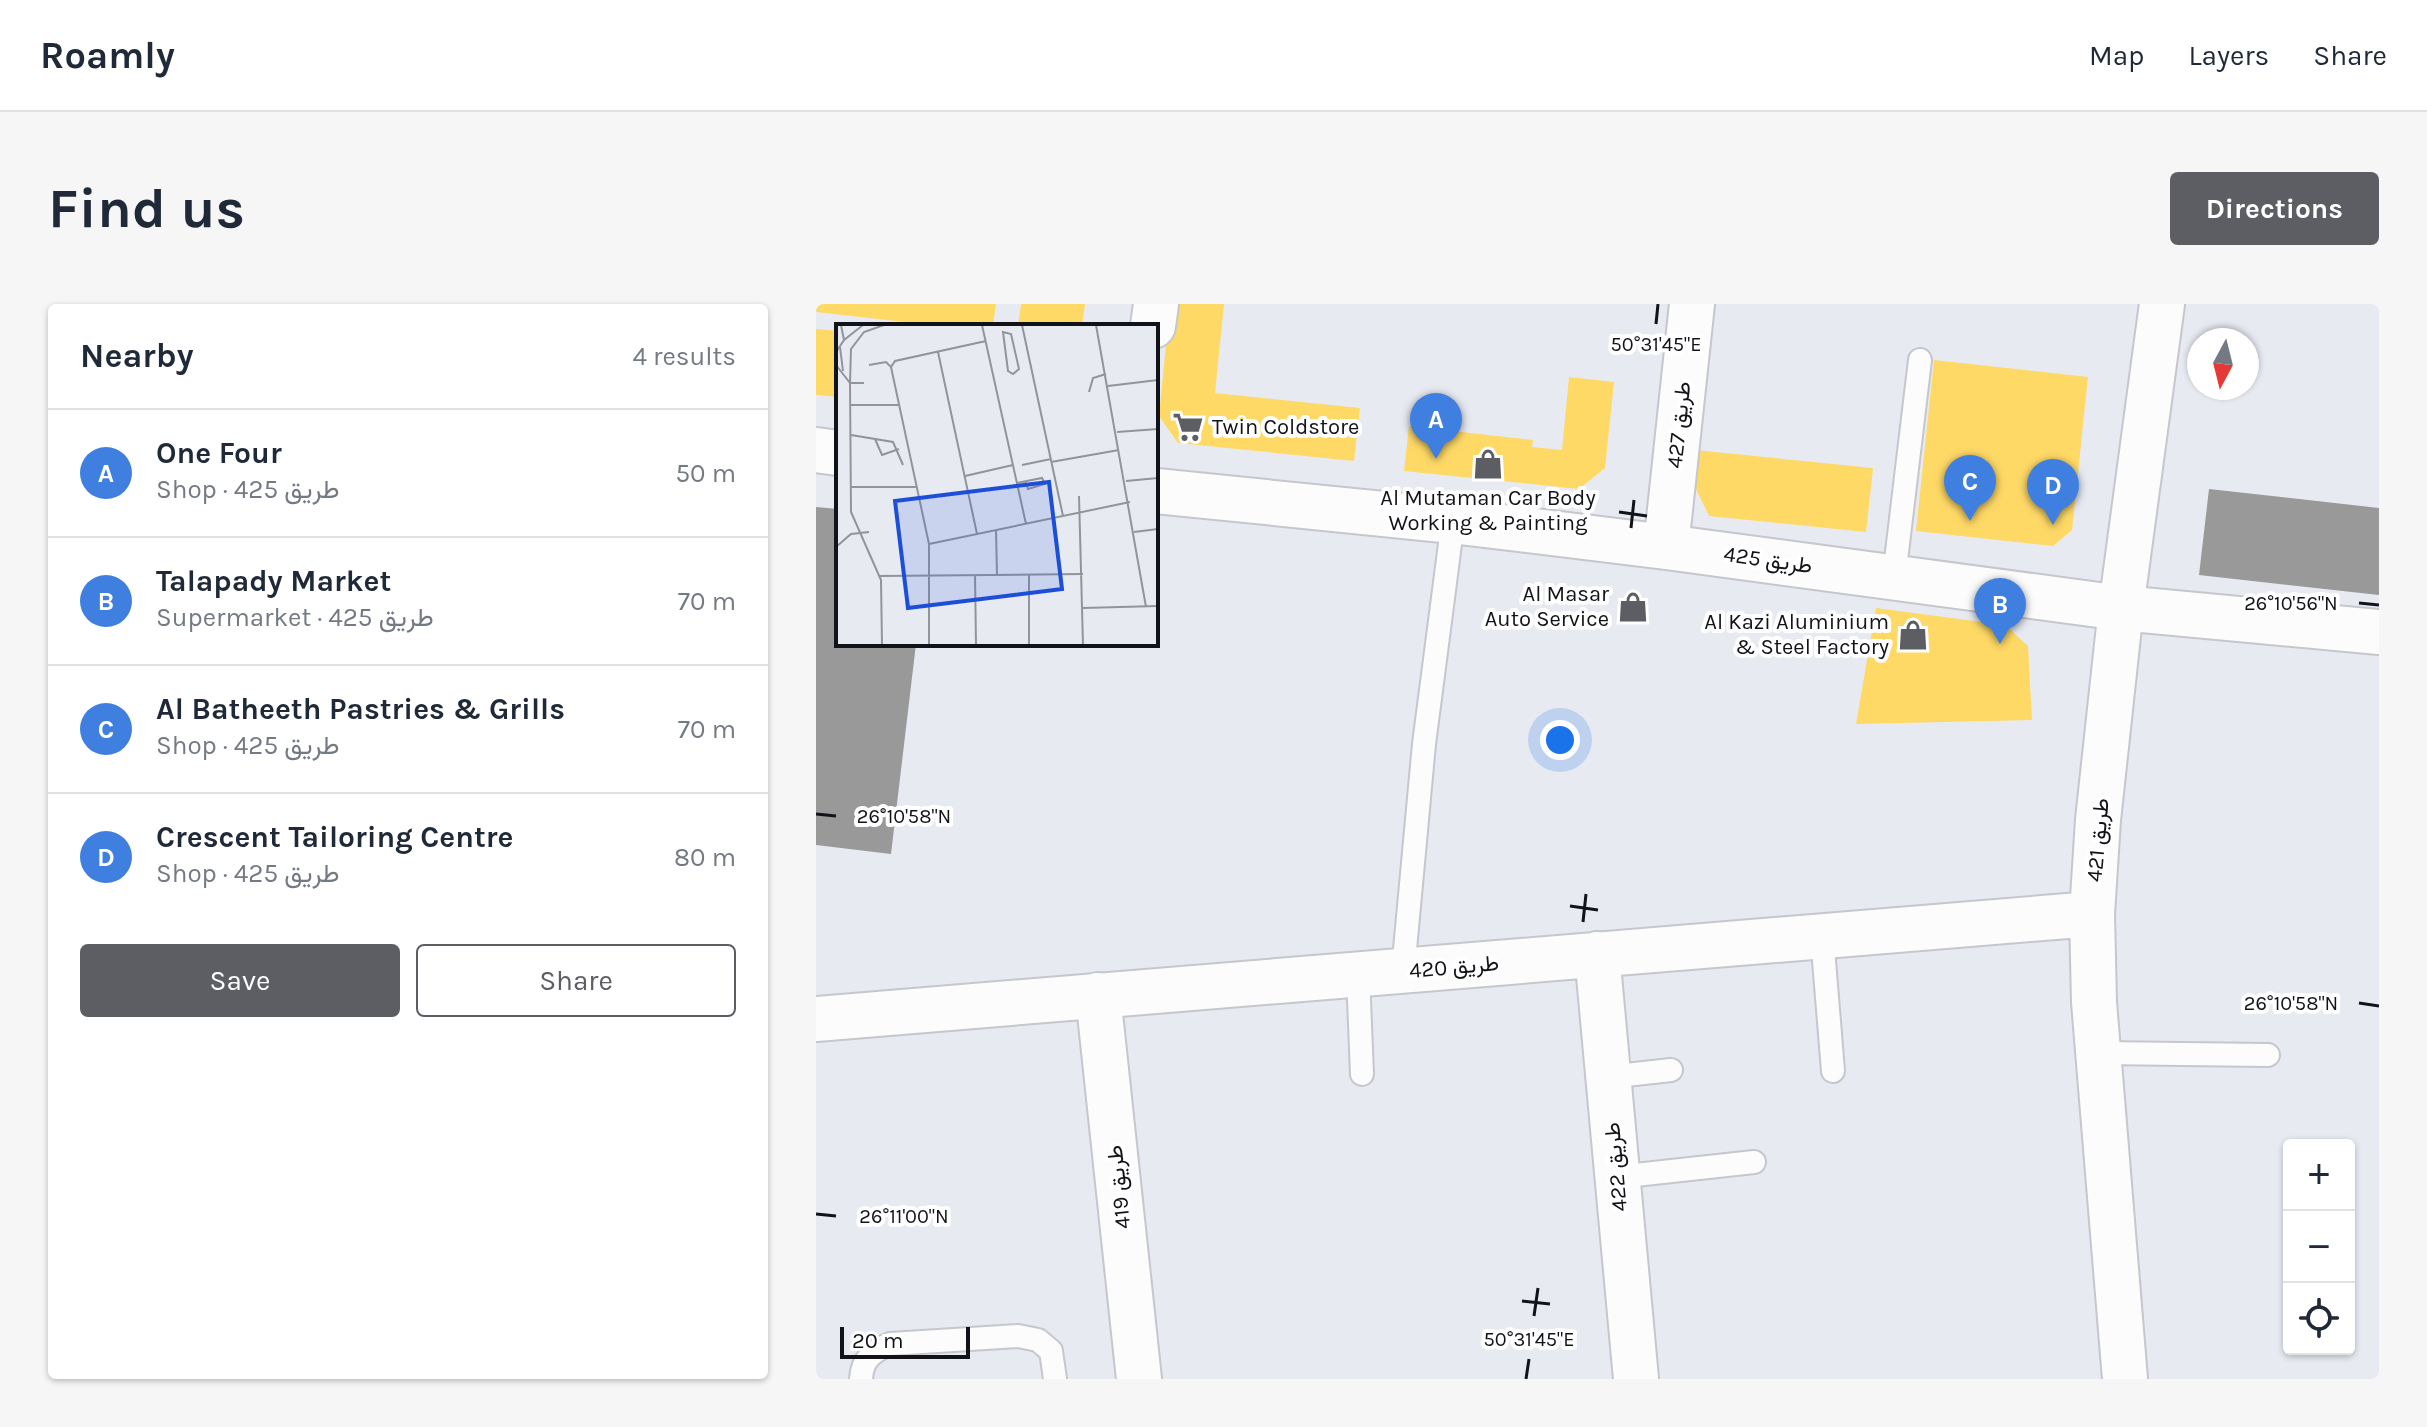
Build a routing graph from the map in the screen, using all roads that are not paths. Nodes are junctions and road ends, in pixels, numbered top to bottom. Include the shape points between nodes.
1 (1156, 304) edge
2 (1692, 304) edge
3 (2162, 304) edge
4 (1153, 324) edge
5 (1920, 360) dead end
6 (816, 450) edge
7 (836, 453) edge
8 (1158, 491) edge
9 (1453, 521) junction
10 (1666, 547) junction
11 (1894, 577) junction
12 (2121, 608) junction
13 (2379, 632) edge
14 (2092, 914) junction
15 (1822, 936) junction
16 (1597, 954) junction
17 (1403, 971) junction
18 (1358, 975) junction
19 (1098, 995) junction
20 (816, 1019) edge
21 (2098, 1053) junction
22 (2268, 1055) dead end
23 (1671, 1070) dead end
24 (1833, 1071) dead end
25 (1362, 1074) dead end
26 (1608, 1077) junction
27 (1754, 1162) dead end
28 (1617, 1177) junction
29 (861, 1379) edge
30 (1055, 1379) edge
31 (1139, 1379) edge
32 (1636, 1379) edge
33 (2125, 1379) edge

1 - 4 street
2 - 10 street, طريق 427
3 - 12 street, طريق 421
5 - 11 lane
6 - 7 street
8 - 9 street, طريق 425
9 - 10 street, طريق 425
9 - 17 lane via 1424,744
10 - 11 street, طريق 425
11 - 12 street, طريق 425
12 - 13 street, طريق 425
12 - 14 street, طريق 421
14 - 15 street, طريق 420
14 - 21 street, طريق 421
15 - 16 street, طريق 420
15 - 24 lane
16 - 17 street, طريق 420
16 - 26 street, طريق 422
17 - 18 street, طريق 420
18 - 19 street, طريق 420
18 - 25 lane
19 - 20 street, طريق 420
19 - 31 street, طريق 419
21 - 22 lane
21 - 33 street, طريق 421
23 - 26 lane
26 - 28 street, طريق 422
27 - 28 lane
28 - 32 street, طريق 422
29 - 30 lane via 862,1366 874,1351 890,1344 1018,1336 1038,1340 1051,1351

